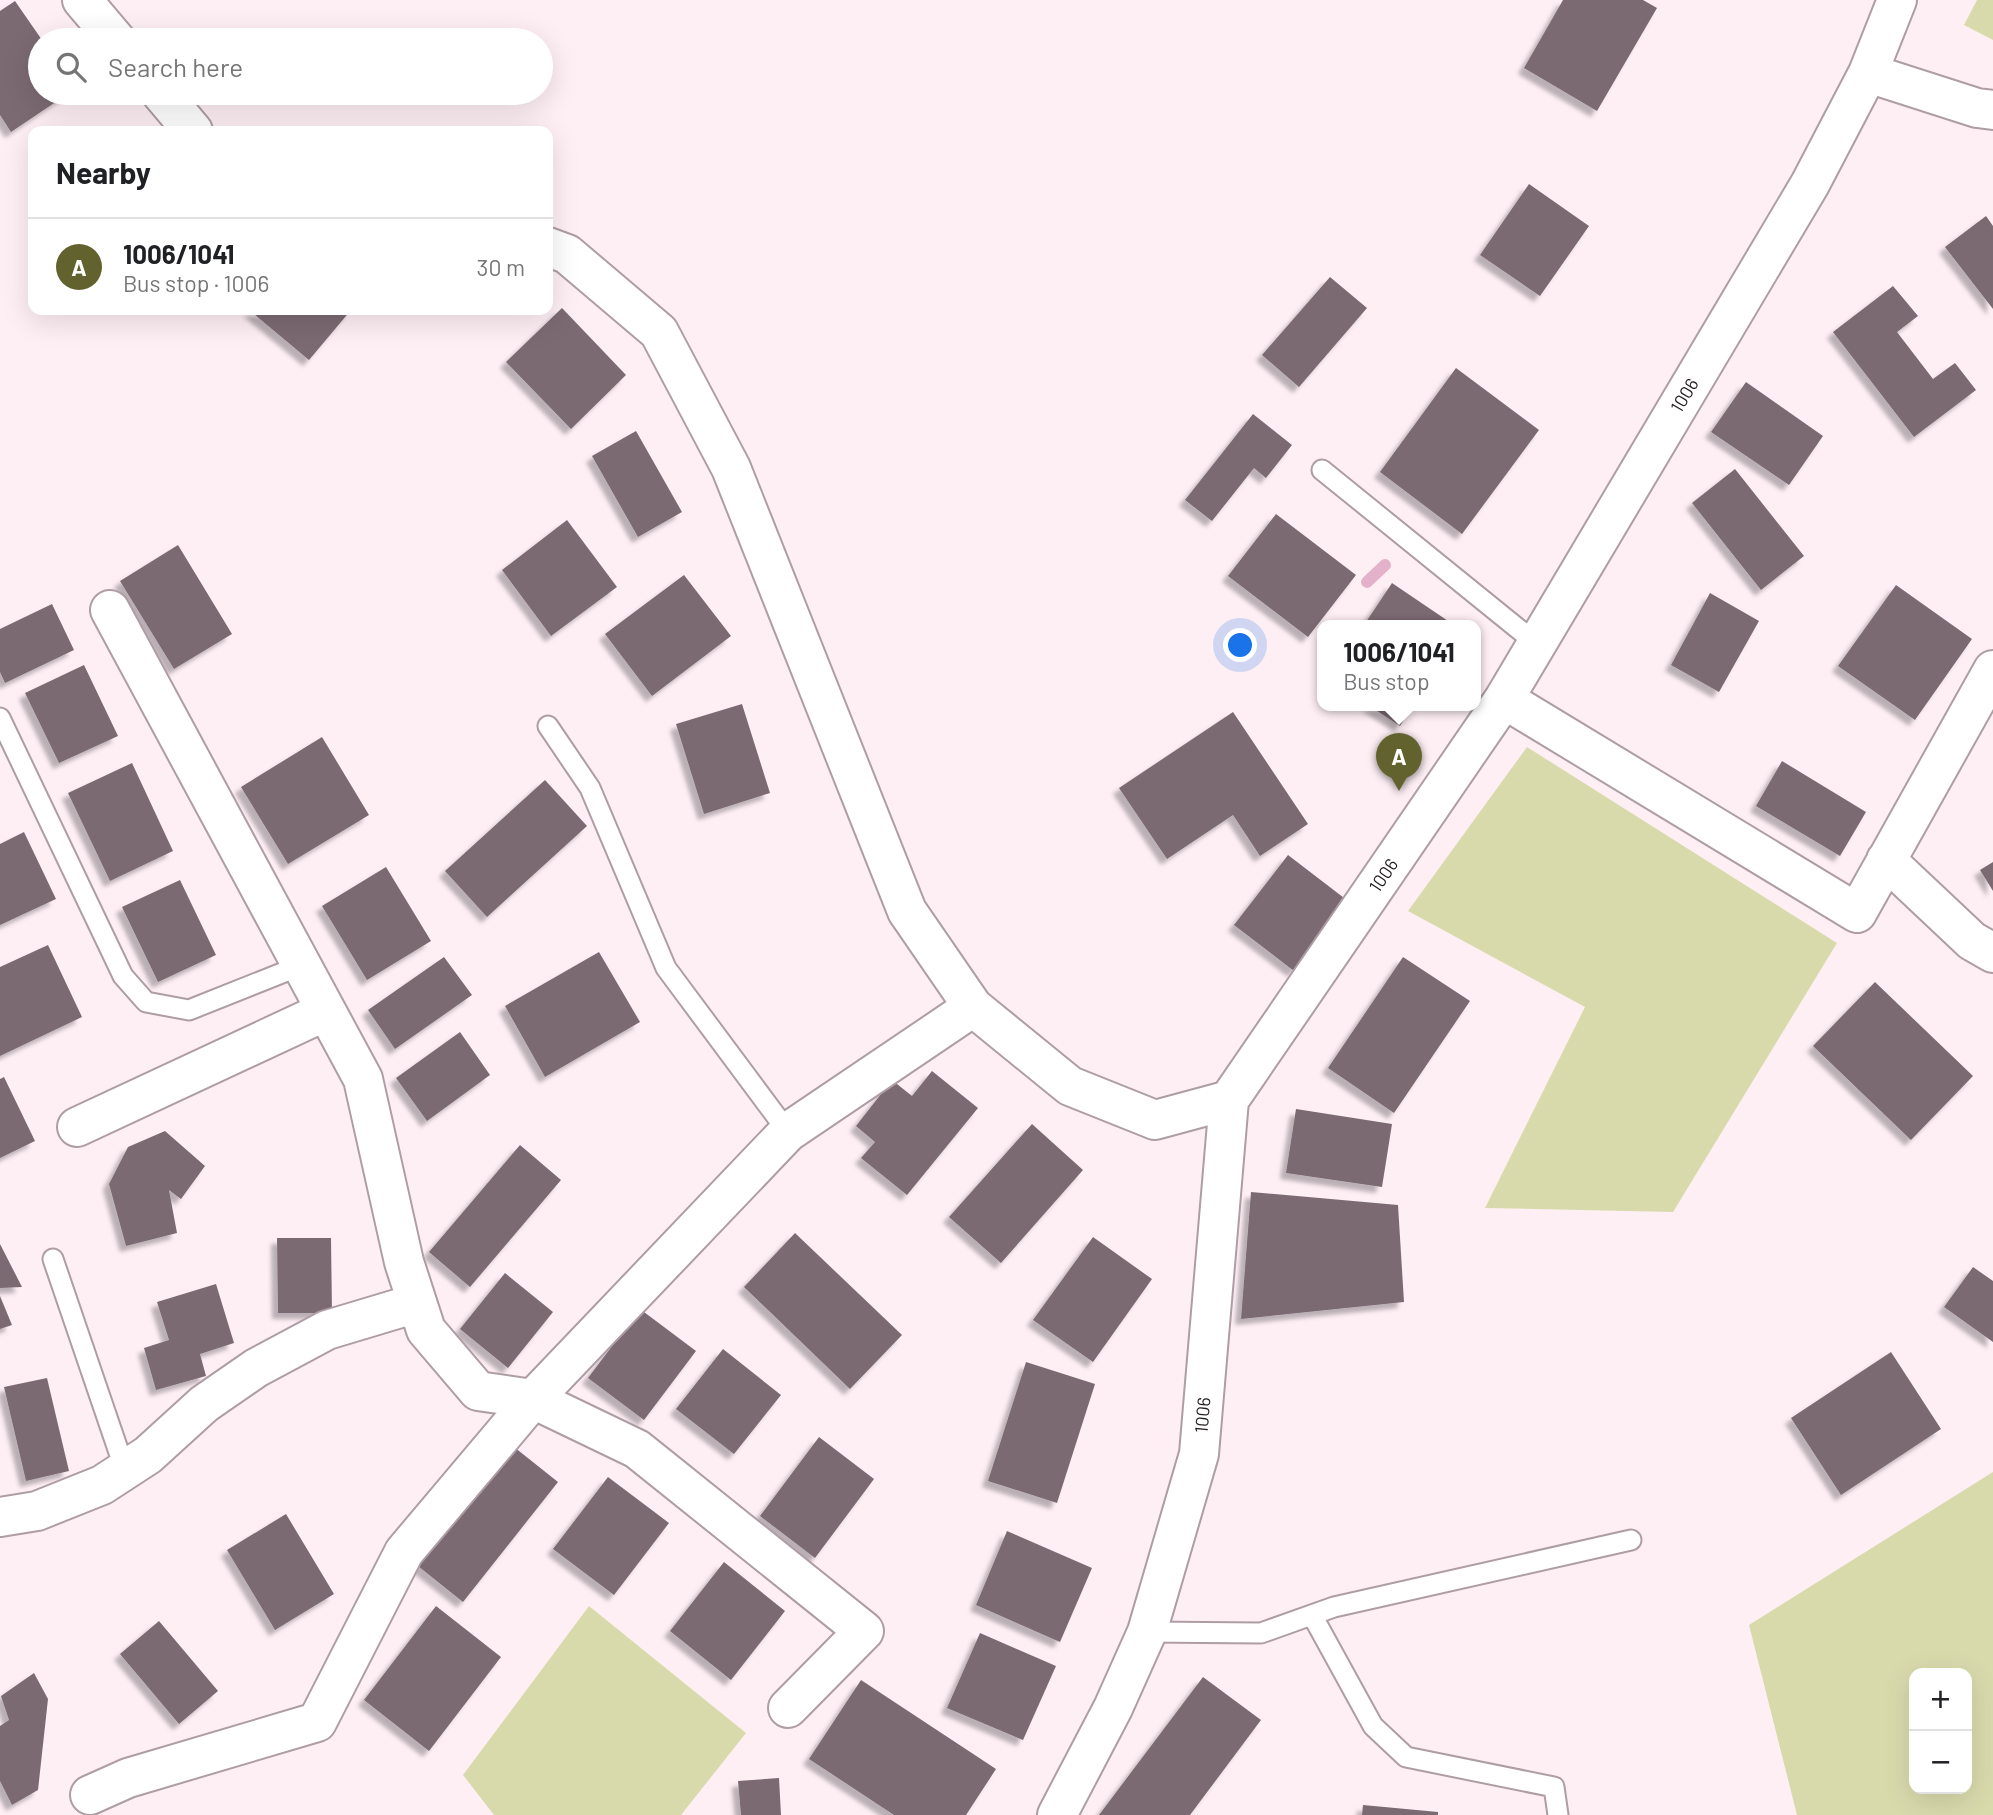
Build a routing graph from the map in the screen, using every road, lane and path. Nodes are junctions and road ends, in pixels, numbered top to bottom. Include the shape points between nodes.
1 (82, 0) edge
2 (1898, 0) edge
3 (106, 28) edge
4 (1868, 73) junction
5 (171, 105) edge
6 (1993, 110) edge
7 (189, 126) edge
8 (553, 249) edge
9 (1322, 470) dead end
10 (110, 610) dead end
11 (1537, 644) junction
12 (1993, 670) edge
13 (1504, 699) junction
14 (0, 718) edge
15 (548, 726) dead end
16 (1886, 860) junction
17 (1993, 953) edge
18 (302, 965) junction
19 (974, 1007) junction
20 (326, 1011) junction
21 (1229, 1100) junction
22 (77, 1128) dead end
23 (788, 1132) junction
24 (53, 1259) dead end
25 (417, 1303) junction
26 (533, 1399) junction
27 (125, 1470) junction
28 (0, 1517) edge
29 (1631, 1540) dead end
30 (1312, 1615) junction
31 (1147, 1632) junction
32 (788, 1709) dead end
33 (90, 1795) dead end
34 (1057, 1815) edge
35 (1558, 1815) edge

1 - 3 street
2 - 4 street, 1006
4 - 6 street
4 - 11 street, 1006 via 1810,184
5 - 7 street
8 - 19 street via 567,254 659,332 731,468 907,911
9 - 11 lane
10 - 18 street
11 - 13 street, 1006
12 - 16 street
13 - 16 street via 1857,912
13 - 21 street, 1006
14 - 18 lane via 123,976 146,1002 188,1010
15 - 23 lane via 590,788 666,968
16 - 17 street via 1972,941
18 - 20 street
19 - 21 street via 1070,1086 1155,1121
19 - 23 street
20 - 22 street
20 - 25 street via 363,1079
21 - 31 street, 1006 via 1199,1454
23 - 26 street
24 - 27 lane
25 - 26 street via 426,1330 478,1391
25 - 27 street via 327,1330 256,1367
26 - 32 street via 637,1448 864,1631
26 - 33 street via 404,1552 317,1722 128,1778
27 - 28 street via 102,1485 37,1511
29 - 30 lane
30 - 31 lane via 1261,1633
30 - 35 lane via 1373,1726 1406,1757 1554,1787
31 - 34 street, 1006

